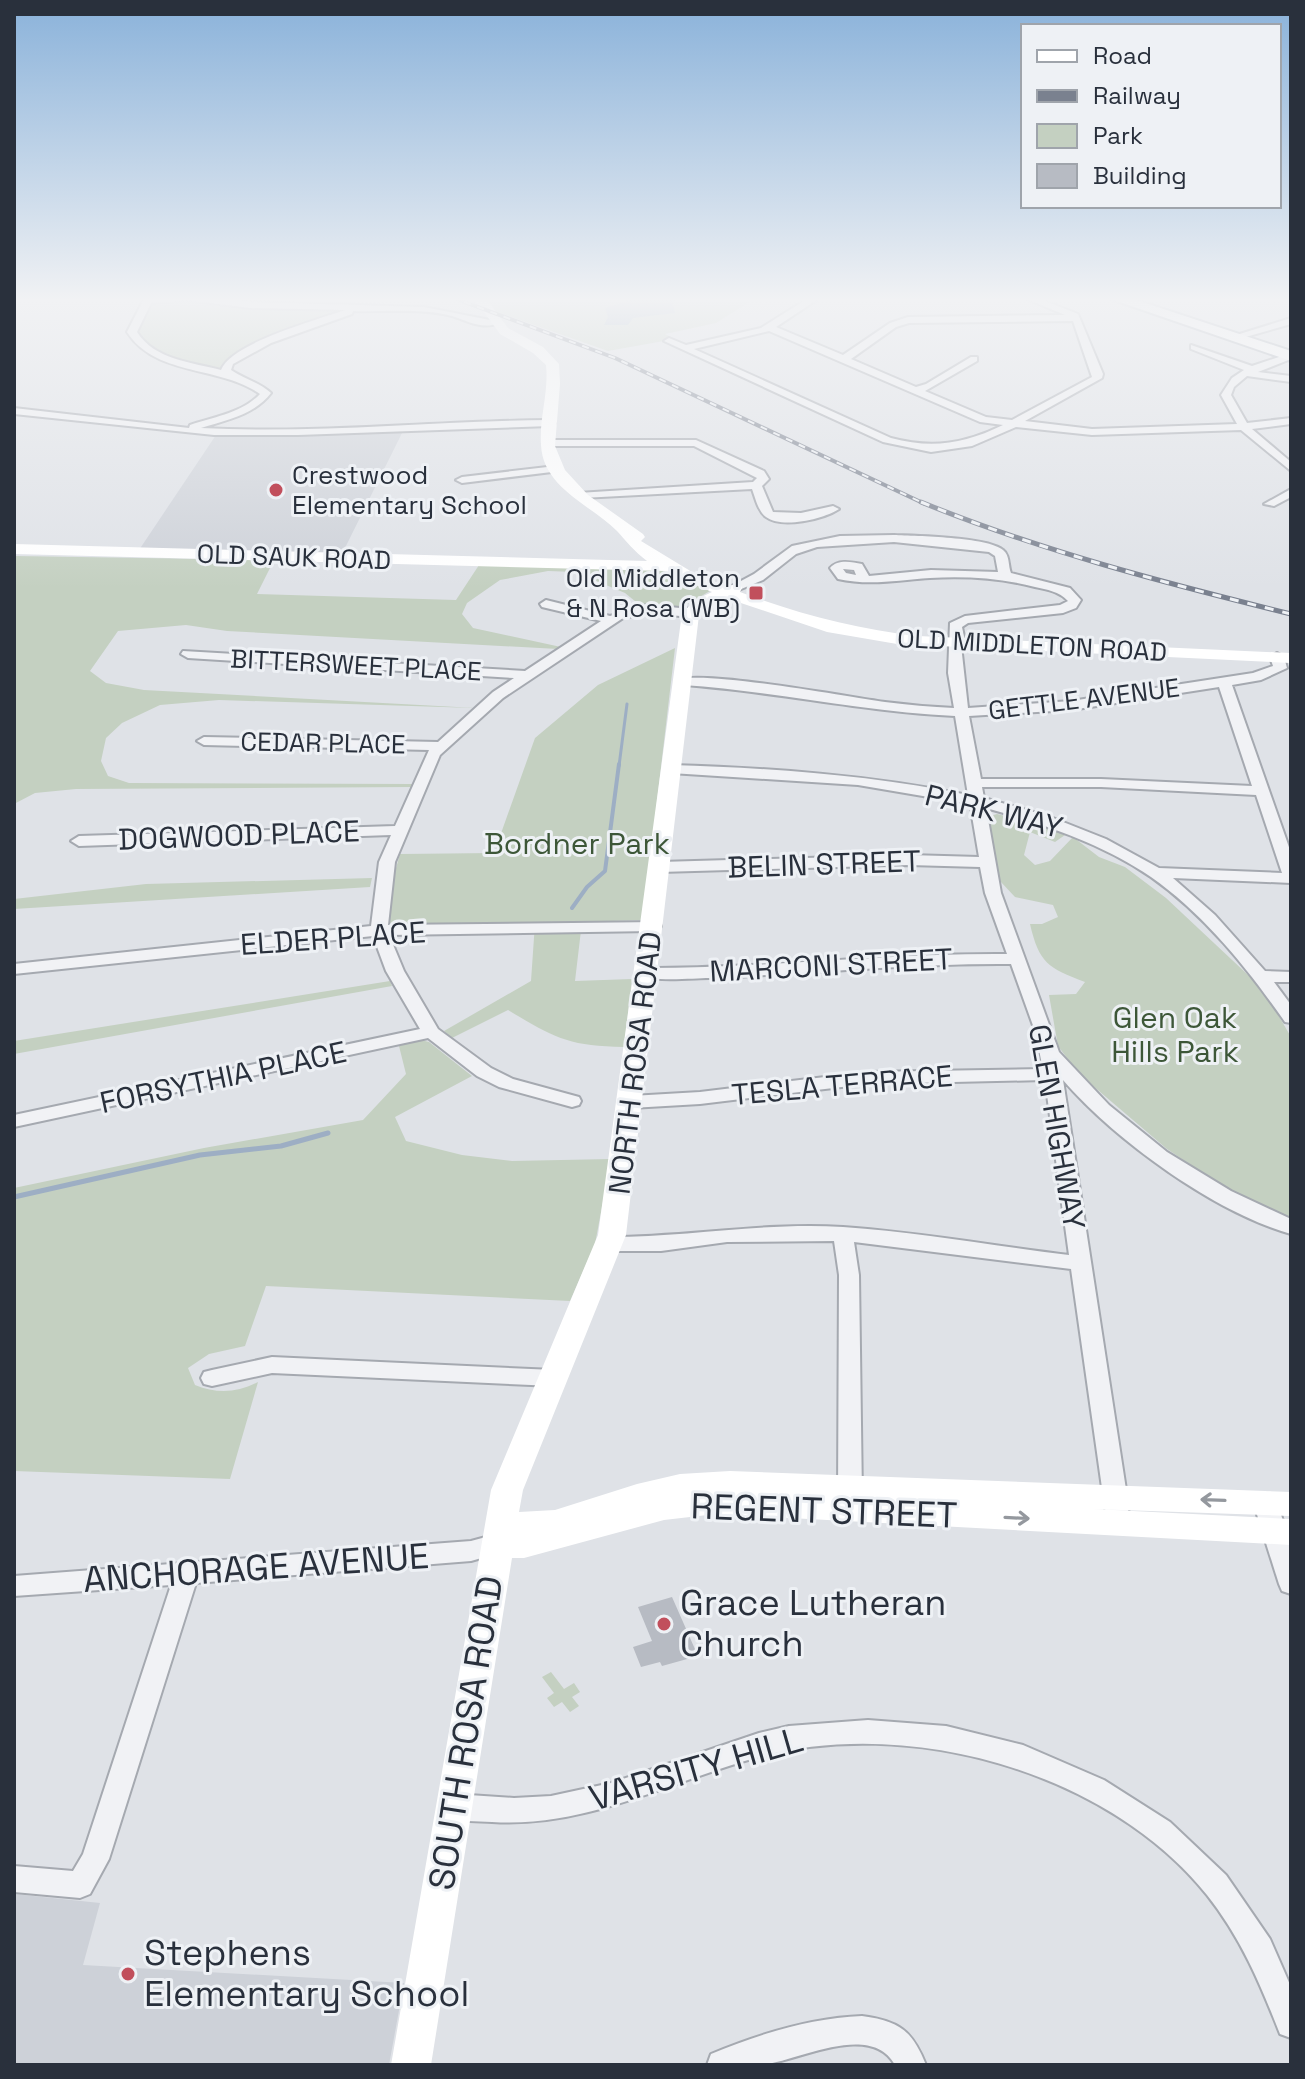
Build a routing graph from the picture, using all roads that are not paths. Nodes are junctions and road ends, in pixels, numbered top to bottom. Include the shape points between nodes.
1 (265, 394) edge
2 (552, 394) edge
3 (786, 394) edge
4 (925, 394) edge
5 (1067, 394) edge
6 (1226, 394) edge
7 (14, 411) edge
8 (1291, 421) edge
9 (550, 423) junction
10 (1013, 425) junction
11 (1243, 426) junction
12 (183, 431) junction
13 (548, 443) junction
14 (1291, 468) edge
15 (556, 469) junction
16 (462, 480) dead end
17 (756, 485) junction
18 (1291, 492) edge
19 (582, 495) junction
20 (1270, 504) dead end
21 (833, 509) dead end
22 (624, 530) junction
23 (14, 549) edge
24 (659, 560) junction
25 (574, 563) junction
26 (1007, 576) junction
27 (864, 578) dead end
28 (730, 590) junction
29 (546, 604) dead end
30 (691, 613) junction
31 (612, 620) junction
32 (956, 642) junction
33 (188, 654) dead end
34 (1284, 657) edge
35 (524, 675) junction
36 (683, 681) junction
37 (1224, 682) junction
38 (962, 712) junction
39 (204, 741) dead end
40 (442, 746) junction
41 (671, 769) junction
42 (1262, 791) junction
43 (976, 792) junction
44 (399, 830) junction
45 (79, 841) dead end
46 (987, 862) junction
47 (660, 867) junction
48 (1156, 873) junction
49 (1291, 877) edge
50 (653, 926) junction
51 (379, 930) junction
52 (1016, 959) junction
53 (14, 969) edge
54 (646, 973) junction
55 (1260, 976) junction
56 (1291, 977) edge
57 (1291, 1018) edge
58 (431, 1032) junction
59 (1052, 1064) junction
60 (572, 1101) dead end
61 (631, 1102) junction
62 (14, 1121) edge
63 (1291, 1227) edge
64 (843, 1234) junction
65 (610, 1244) junction
66 (1079, 1263) junction
67 (212, 1378) dead end
68 (554, 1378) junction
69 (850, 1498) junction
70 (1117, 1510) junction
71 (1280, 1517) edge
72 (497, 1544) junction
73 (187, 1573) junction
74 (1291, 1584) edge
75 (14, 1586) edge
76 (454, 1807) junction
77 (14, 1879) edge
78 (1291, 2023) edge
79 (411, 2065) edge
80 (722, 2065) edge
81 (911, 2065) edge

1 - 12 street via 252,406
2 - 9 street, OLD MIDDLETON ROAD
3 - 10 street via 887,440 918,448 980,443
4 - 10 street via 984,420
5 - 10 street
6 - 11 street
7 - 12 street
8 - 11 street
9 - 12 street
9 - 13 street, OLD MIDDLETON ROAD
10 - 11 street via 1092,432
11 - 14 street
13 - 15 street, OLD MIDDLETON ROAD
13 - 17 street via 696,443 760,473 763,479
15 - 16 street
15 - 19 street, OLD MIDDLETON ROAD
17 - 19 street
17 - 21 street via 767,512 775,516 809,516
18 - 20 street
19 - 22 street, OLD MIDDLETON ROAD
22 - 24 street, OLD MIDDLETON ROAD
22 - 24 street, OLD MIDDLETON ROAD
23 - 25 street, OLD SAUK ROAD
24 - 25 street, OLD SAUK ROAD
24 - 25 street, OLD SAUK ROAD
24 - 28 street, OLD MIDDLETON ROAD
26 - 27 street
26 - 28 street via 1001,554 988,548 859,539 792,550 759,578
26 - 32 street via 1066,591 1075,603 965,620 955,626
28 - 30 street
28 - 32 street, OLD MIDDLETON ROAD via 846,631
29 - 31 street
30 - 31 street via 639,609
30 - 36 street, NORTH ROSA ROAD
31 - 35 street
32 - 34 street, OLD MIDDLETON ROAD
32 - 38 street, GLEN HIGHWAY
33 - 35 street, BITTERSWEET PLACE
34 - 37 street, GETTLE AVENUE via 1277,671
35 - 40 street
36 - 38 street, GETTLE AVENUE
36 - 41 street, NORTH ROSA ROAD
37 - 38 street, GETTLE AVENUE via 1050,708
37 - 42 street
38 - 43 street, GLEN HIGHWAY
39 - 40 street, CEDAR PLACE
40 - 44 street
41 - 43 street, PARK WAY
41 - 47 street, NORTH ROSA ROAD
42 - 43 street via 1101,783
42 - 49 street
43 - 46 street, GLEN HIGHWAY
43 - 48 street, PARK WAY via 1065,826
44 - 45 street, DOGWOOD PLACE
44 - 51 street via 387,862
46 - 47 street, BELIN STREET
46 - 52 street, GLEN HIGHWAY
47 - 50 street, NORTH ROSA ROAD
48 - 49 street
48 - 55 street, PARK WAY
50 - 51 street, ELDER PLACE
50 - 54 street, NORTH ROSA ROAD
51 - 53 street, ELDER PLACE
51 - 58 street via 395,971
52 - 54 street, MARCONI STREET via 904,959
52 - 59 street, GLEN HIGHWAY
54 - 61 street, NORTH ROSA ROAD
55 - 56 street
55 - 57 street, PARK WAY
58 - 60 street via 506,1083
58 - 62 street, FORSYTHIA PLACE
59 - 61 street, TESLA TERRACE
59 - 63 street via 1176,1167
59 - 66 street, GLEN HIGHWAY
61 - 65 street, NORTH ROSA ROAD
64 - 65 street
64 - 66 street
64 - 69 street via 849,1275
65 - 68 street, NORTH ROSA ROAD
66 - 70 street, GLEN HIGHWAY
67 - 68 street via 272,1365
68 - 72 street, NORTH ROSA ROAD via 507,1490
69 - 70 street, REGENT STREET
69 - 72 street, REGENT STREET via 677,1506 550,1540
70 - 71 street, REGENT STREET
71 - 74 street
72 - 73 street, ANCHORAGE AVENUE via 471,1551
72 - 76 street, SOUTH ROSA ROAD
73 - 75 street, ANCHORAGE AVENUE
73 - 77 street via 95,1859 80,1885
76 - 78 street, VARSITY HILL via 553,1809 754,1746 816,1734 927,1735 1013,1752 1055,1767 1124,1804 1199,1866 1244,1921
76 - 79 street, SOUTH ROSA ROAD
80 - 81 street via 857,2029 898,2042

